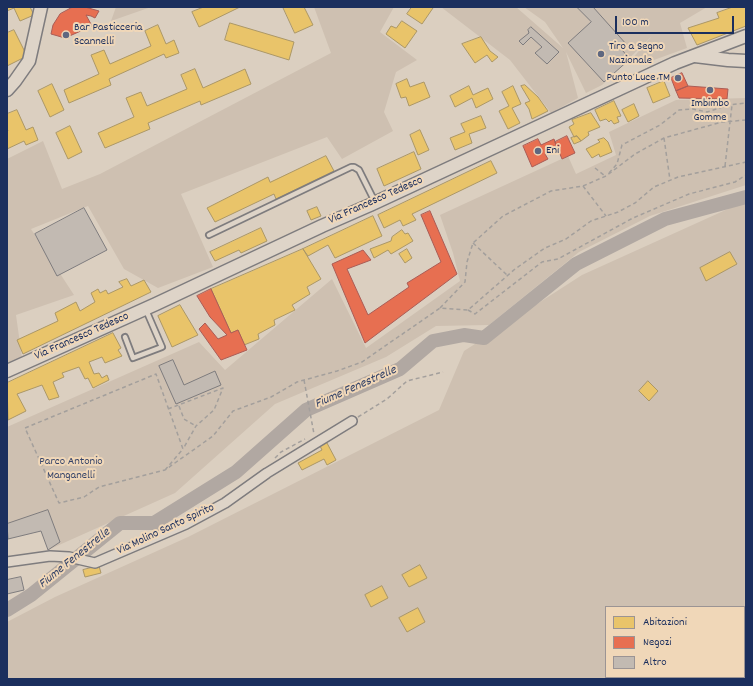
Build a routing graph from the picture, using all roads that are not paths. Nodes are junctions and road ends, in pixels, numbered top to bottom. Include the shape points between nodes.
1 (41, 7) edge
2 (746, 36) edge
3 (694, 56) junction
4 (746, 61) edge
5 (7, 90) edge
6 (375, 202) junction
7 (209, 235) dead end
8 (145, 309) junction
9 (125, 337) dead end
10 (7, 371) edge
11 (352, 421) road end
12 (7, 562) edge

1 - 5 street via 29,61
2 - 3 street, Via Francesco Tedesco
3 - 4 street
3 - 6 street, Via Francesco Tedesco
6 - 7 lane via 359,170 351,167
6 - 8 street, Via Francesco Tedesco
8 - 9 lane via 162,347 133,358
8 - 10 street, Via Francesco Tedesco
11 - 12 street, Via Molino Santo Spirito via 267,473 225,503 186,524 95,563 50,556

